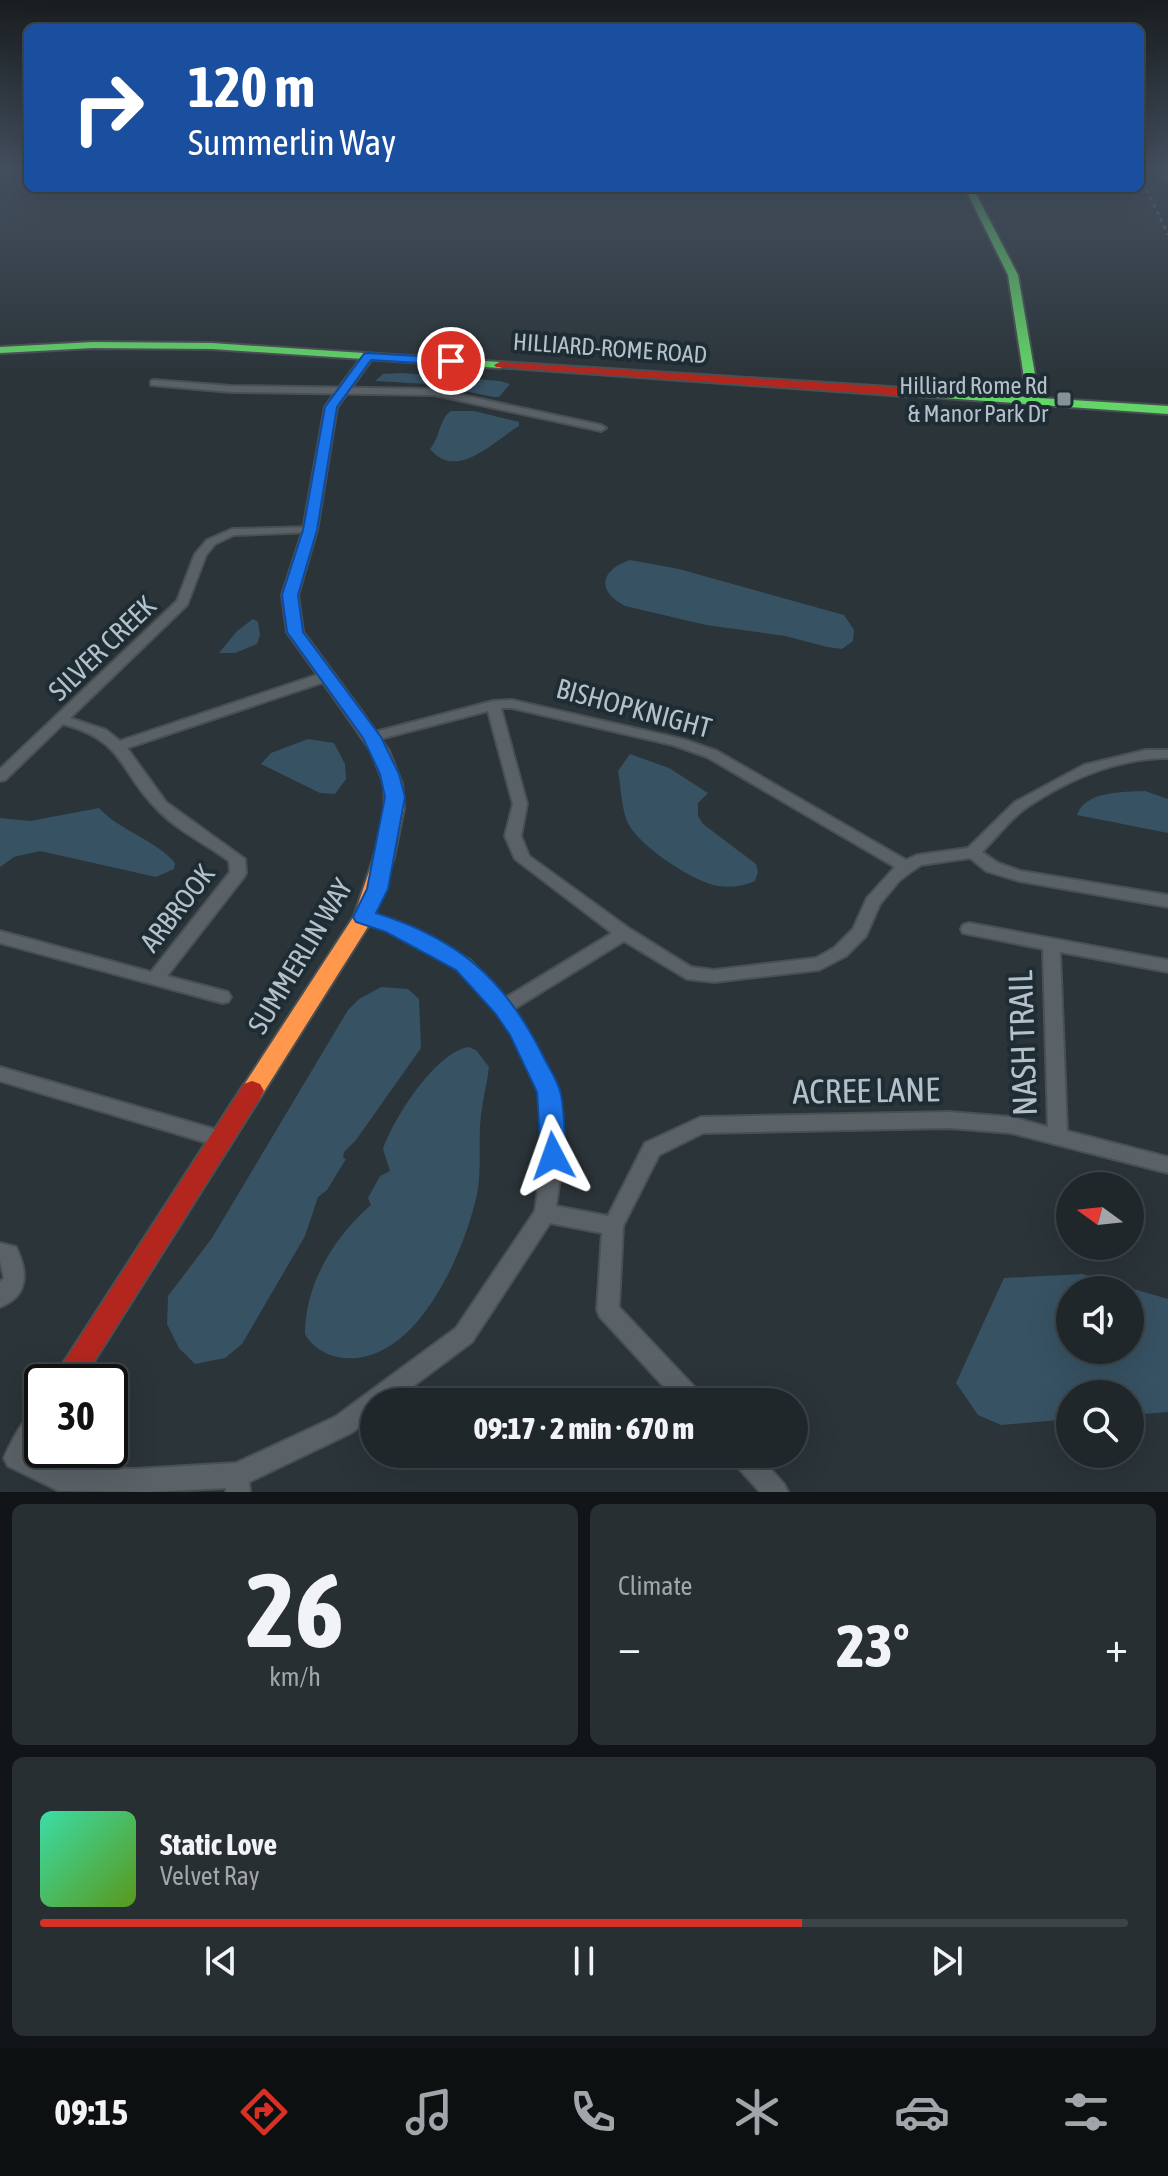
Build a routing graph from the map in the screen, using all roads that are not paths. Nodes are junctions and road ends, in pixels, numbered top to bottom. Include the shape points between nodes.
1 (995, 239) edge
2 (0, 350) edge
3 (368, 356) junction
4 (154, 383) dead end
5 (342, 389) junction
6 (1034, 402) junction
7 (1168, 410) edge
8 (601, 428) dead end
9 (310, 530) junction
10 (325, 677) junction
11 (493, 705) junction
12 (62, 720) junction
13 (372, 737) junction
14 (120, 746) junction
15 (1168, 754) edge
16 (0, 777) edge
17 (973, 852) junction
18 (906, 867) junction
19 (1168, 901) edge
20 (364, 917) junction
21 (969, 929) dead end
22 (624, 933) junction
23 (0, 937) edge
24 (1051, 945) junction
25 (1168, 966) edge
26 (155, 979) junction
27 (222, 997) dead end
28 (503, 1007) junction
29 (0, 1074) edge
30 (1058, 1138) junction
31 (221, 1139) junction
32 (1168, 1165) edge
33 (545, 1213) junction
34 (613, 1226) junction
35 (0, 1252) edge
36 (0, 1297) edge
37 (77, 1364) edge
38 (680, 1388) edge
39 (24, 1445) edge
40 (24, 1462) edge
41 (36, 1468) edge
42 (754, 1468) edge
43 (237, 1483) edge
44 (776, 1492) edge

1 - 6 street via 1013,275
2 - 3 street, HILLIARD-ROME ROAD via 169,345
3 - 5 street, SUMMERLIN WAY
3 - 6 street, HILLIARD-ROME ROAD
4 - 5 street
5 - 8 street via 434,392
5 - 9 street, SUMMERLIN WAY via 331,407
6 - 7 street, HILLIARD-ROME ROAD
9 - 10 street, SUMMERLIN WAY via 290,595 295,632
9 - 12 street, SILVER CREEK via 232,532 211,542 183,602
10 - 13 street, SUMMERLIN WAY
10 - 14 street
11 - 13 street, BISHOPKNIGHT
11 - 18 street, BISHOPKNIGHT via 512,704 712,754
11 - 22 street via 520,804 513,836 523,859
12 - 14 street, ARBROOK via 87,725
12 - 16 street, SILVER CREEK
13 - 20 street, SUMMERLIN WAY via 395,797 377,889
14 - 26 street, ARBROOK via 162,806 237,859 238,873
15 - 17 street via 1146,754 1067,778 1020,805
17 - 18 street via 917,860
17 - 19 street via 992,867 1019,876
18 - 22 street via 873,902 860,932 819,964 723,976 687,973
20 - 28 street via 464,964
20 - 31 street, SUMMERLIN WAY
21 - 24 street
22 - 28 street
23 - 26 street
24 - 25 street
24 - 30 street, NASH TRAIL
26 - 27 street
28 - 33 street via 549,1092 553,1156
29 - 31 street
30 - 32 street, ACREE LANE
30 - 34 street, ACREE LANE via 1011,1125 949,1120 701,1125 652,1149
31 - 37 street, SUMMERLIN WAY
33 - 34 street
33 - 43 street via 464,1335 343,1425
34 - 38 street via 608,1310
35 - 36 street via 9,1254 15,1281
39 - 40 street via 16,1458
41 - 43 street via 59,1479
42 - 44 street

